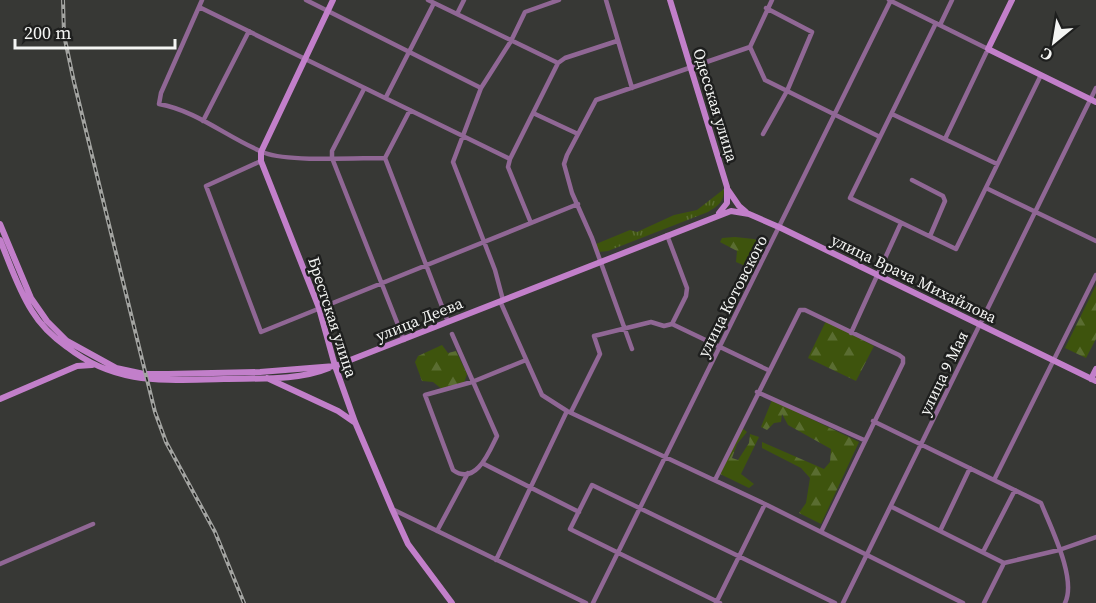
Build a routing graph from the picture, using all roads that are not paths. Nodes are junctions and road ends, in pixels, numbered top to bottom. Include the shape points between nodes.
1 (202, 0) edge
2 (306, 0) edge
3 (333, 0) edge
4 (428, 0) edge
5 (464, 0) edge
6 (559, 0) edge
7 (606, 0) edge
8 (670, 0) edge
9 (772, 0) edge
10 (890, 0) edge
11 (952, 0) edge
12 (1012, 0) edge
13 (434, 3) junction
14 (199, 7) junction
15 (766, 8) junction
16 (328, 11) junction
17 (457, 14) junction
18 (938, 24) junction
19 (249, 32) junction
20 (511, 40) junction
21 (617, 41) junction
22 (750, 46) junction
23 (988, 49) junction
24 (410, 51) junction
25 (305, 57) junction
26 (558, 63) junction
27 (691, 68) junction
28 (1041, 75) junction
29 (481, 88) junction
30 (632, 88) junction
31 (1096, 88) edge
32 (364, 89) junction
33 (787, 91) junction
34 (386, 97) junction
35 (1093, 101) edge
36 (410, 110) junction
37 (533, 113) junction
38 (834, 114) junction
39 (892, 114) junction
40 (203, 121) junction
41 (578, 134) junction
42 (763, 134) dead end
43 (464, 137) junction
44 (880, 137) junction
45 (945, 139) junction
46 (261, 152) junction
47 (386, 158) junction
48 (332, 159) junction
49 (510, 159) junction
50 (261, 161) junction
51 (997, 165) junction
52 (912, 180) dead end
53 (727, 187) junction
54 (986, 188) junction
55 (578, 204) junction
56 (1035, 213) junction
57 (749, 214) junction
58 (717, 215) junction
59 (531, 223) junction
60 (902, 223) junction
61 (0, 224) edge
62 (781, 228) junction
63 (668, 235) junction
64 (930, 236) junction
65 (0, 240) edge
66 (1096, 241) edge
67 (485, 243) junction
68 (600, 262) junction
69 (426, 266) junction
70 (876, 274) junction
71 (1096, 274) edge
72 (380, 284) junction
73 (502, 301) junction
74 (319, 308) junction
75 (448, 321) junction
76 (672, 324) junction
77 (979, 324) junction
78 (625, 327) junction
79 (851, 333) junction
80 (452, 334) dead end
81 (404, 340) junction
82 (68, 348) junction
83 (720, 348) junction
84 (632, 350) dead end
85 (525, 360) junction
86 (1054, 361) junction
87 (93, 364) junction
88 (77, 366) junction
89 (335, 366) junction
90 (1096, 369) edge
91 (768, 370) junction
92 (266, 378) junction
93 (472, 381) junction
94 (1094, 381) edge
95 (757, 392) junction
96 (0, 399) edge
97 (569, 412) junction
98 (873, 420) junction
99 (355, 422) junction
100 (864, 440) junction
101 (921, 445) junction
102 (664, 458) junction
103 (484, 464) junction
104 (970, 468) junction
105 (468, 473) junction
106 (715, 480) junction
107 (994, 480) junction
108 (532, 488) junction
109 (1015, 490) junction
110 (765, 504) junction
111 (892, 507) junction
112 (640, 508) junction
113 (392, 509) junction
114 (579, 512) junction
115 (93, 524) dead end
116 (438, 531) junction
117 (940, 531) junction
118 (821, 532) junction
119 (1096, 537) edge
120 (1059, 550) junction
121 (983, 552) junction
122 (618, 553) junction
123 (739, 556) junction
124 (868, 556) junction
125 (496, 560) junction
126 (1004, 563) junction
127 (0, 564) edge
128 (718, 602) edge
129 (452, 603) edge
130 (586, 603) edge
131 (593, 603) edge
132 (835, 603) edge
133 (843, 603) edge
134 (963, 603) edge
135 (984, 603) edge
136 (1065, 603) edge

1 - 14 street
2 - 16 street
3 - 16 main road, Брестская улица
4 - 13 street
5 - 17 street
6 - 20 street via 525,12
7 - 21 street
8 - 27 main road, Одесская улица
9 - 15 street
10 - 18 street
10 - 38 street, улица Котовского
11 - 18 street
12 - 23 main road
13 - 17 street
13 - 24 street
14 - 19 street
14 - 40 street via 159,104
15 - 22 street
15 - 33 street via 812,32
16 - 24 street
16 - 25 main road, Брестская улица
17 - 20 street
18 - 23 street
18 - 39 street
19 - 25 street
19 - 40 street
20 - 26 street
20 - 29 street
21 - 26 street
21 - 30 street
22 - 27 street
22 - 33 street via 765,80
23 - 28 main road
23 - 45 street
24 - 29 street
24 - 34 street
25 - 32 street
25 - 46 main road, Брестская улица
26 - 37 street
27 - 30 street
27 - 53 main road, Одесская улица
28 - 35 main road
28 - 51 street
29 - 43 street
30 - 41 street via 596,100
31 - 35 street, улица 9 Мая
32 - 34 street
32 - 48 street via 332,151
33 - 38 street
33 - 42 street
34 - 36 street
35 - 56 street, улица 9 Мая
36 - 43 street
36 - 47 street
37 - 41 street
37 - 49 street
38 - 44 street
38 - 62 street, улица Котовского
39 - 44 street
39 - 45 street
40 - 46 street
41 - 55 street via 564,164
43 - 49 street
43 - 67 street via 453,162
44 - 60 street via 850,198
45 - 51 street
46 - 48 street
46 - 50 main road, Брестская улица
47 - 48 street
47 - 69 street
48 - 72 street
49 - 59 street via 508,167
50 - 74 main road, Брестская улица
50 - 74 street via 206,186 261,332
51 - 54 street
52 - 64 street via 944,196
53 - 57 main road
53 - 58 main road, Одесская улица via 727,203
54 - 56 street
54 - 64 street via 956,249
55 - 59 street
55 - 68 street
56 - 66 street
56 - 77 street, улица 9 Мая
57 - 58 main road, улица Врача Михайлова via 731,211
57 - 62 main road, улица Врача Михайлова
58 - 63 main road, улица Деева
59 - 67 street
60 - 64 street
60 - 70 street
61 - 89 main road, улица Деева via 31,297 47,321 73,346 116,368 168,374
62 - 70 main road, улица Врача Михайлова
62 - 83 street, улица Котовского
63 - 68 main road, улица Деева
63 - 76 street via 687,288
65 - 82 main road via 32,312
67 - 69 street
67 - 73 street
68 - 73 main road, улица Деева
68 - 78 street
69 - 72 street
69 - 75 street
70 - 77 main road, улица Врача Михайлова
70 - 79 street
71 - 86 street
72 - 74 street
72 - 81 street
73 - 75 main road, улица Деева
73 - 85 street
74 - 89 main road, Брестская улица
75 - 81 main road, улица Деева
76 - 78 street via 651,322
76 - 83 street
77 - 86 main road, улица Врача Михайлова
77 - 101 street, улица 9 Мая
78 - 84 street
78 - 97 street via 594,336 600,354
79 - 91 street via 800,310
79 - 98 street via 903,358
80 - 93 street
81 - 89 main road, улица Деева
82 - 87 main road
82 - 88 main road
83 - 91 street
83 - 102 street, улица Котовского
85 - 93 street
85 - 97 street via 542,395
86 - 94 main road, улица Врача Михайлова
86 - 107 street
87 - 88 main road
87 - 92 main road via 117,375 142,379
88 - 96 main road
89 - 92 main road
89 - 99 main road, Брестская улица
90 - 94 main road
91 - 95 street
92 - 99 main road
93 - 103 street via 497,436
93 - 105 street via 425,395 453,470
95 - 100 street
95 - 106 street
97 - 102 street
97 - 108 street
98 - 100 street
98 - 101 street
99 - 113 main road, Брестская улица
100 - 118 street
101 - 104 street
101 - 111 street, улица 9 Мая
102 - 106 street
102 - 112 street, улица Котовского
103 - 105 street
103 - 108 street
104 - 107 street
104 - 117 street
105 - 116 street
106 - 110 street
107 - 109 street
108 - 114 street
108 - 125 street
109 - 120 street via 1041,503
109 - 121 street
110 - 118 street
110 - 123 street
111 - 117 street
111 - 124 street, улица 9 Мая
112 - 114 street via 592,485
112 - 122 street, улица Котовского
112 - 123 street
113 - 116 street
113 - 129 main road, Брестская улица via 408,544
114 - 122 street via 570,529
115 - 127 street
116 - 125 street
117 - 121 street
118 - 124 street
119 - 120 street
120 - 126 street
120 - 136 street via 1070,593
121 - 126 street
122 - 128 street
122 - 131 street, улица Котовского
123 - 128 street
123 - 132 street
124 - 133 street, улица 9 Мая
124 - 134 street
125 - 130 street
126 - 135 street

